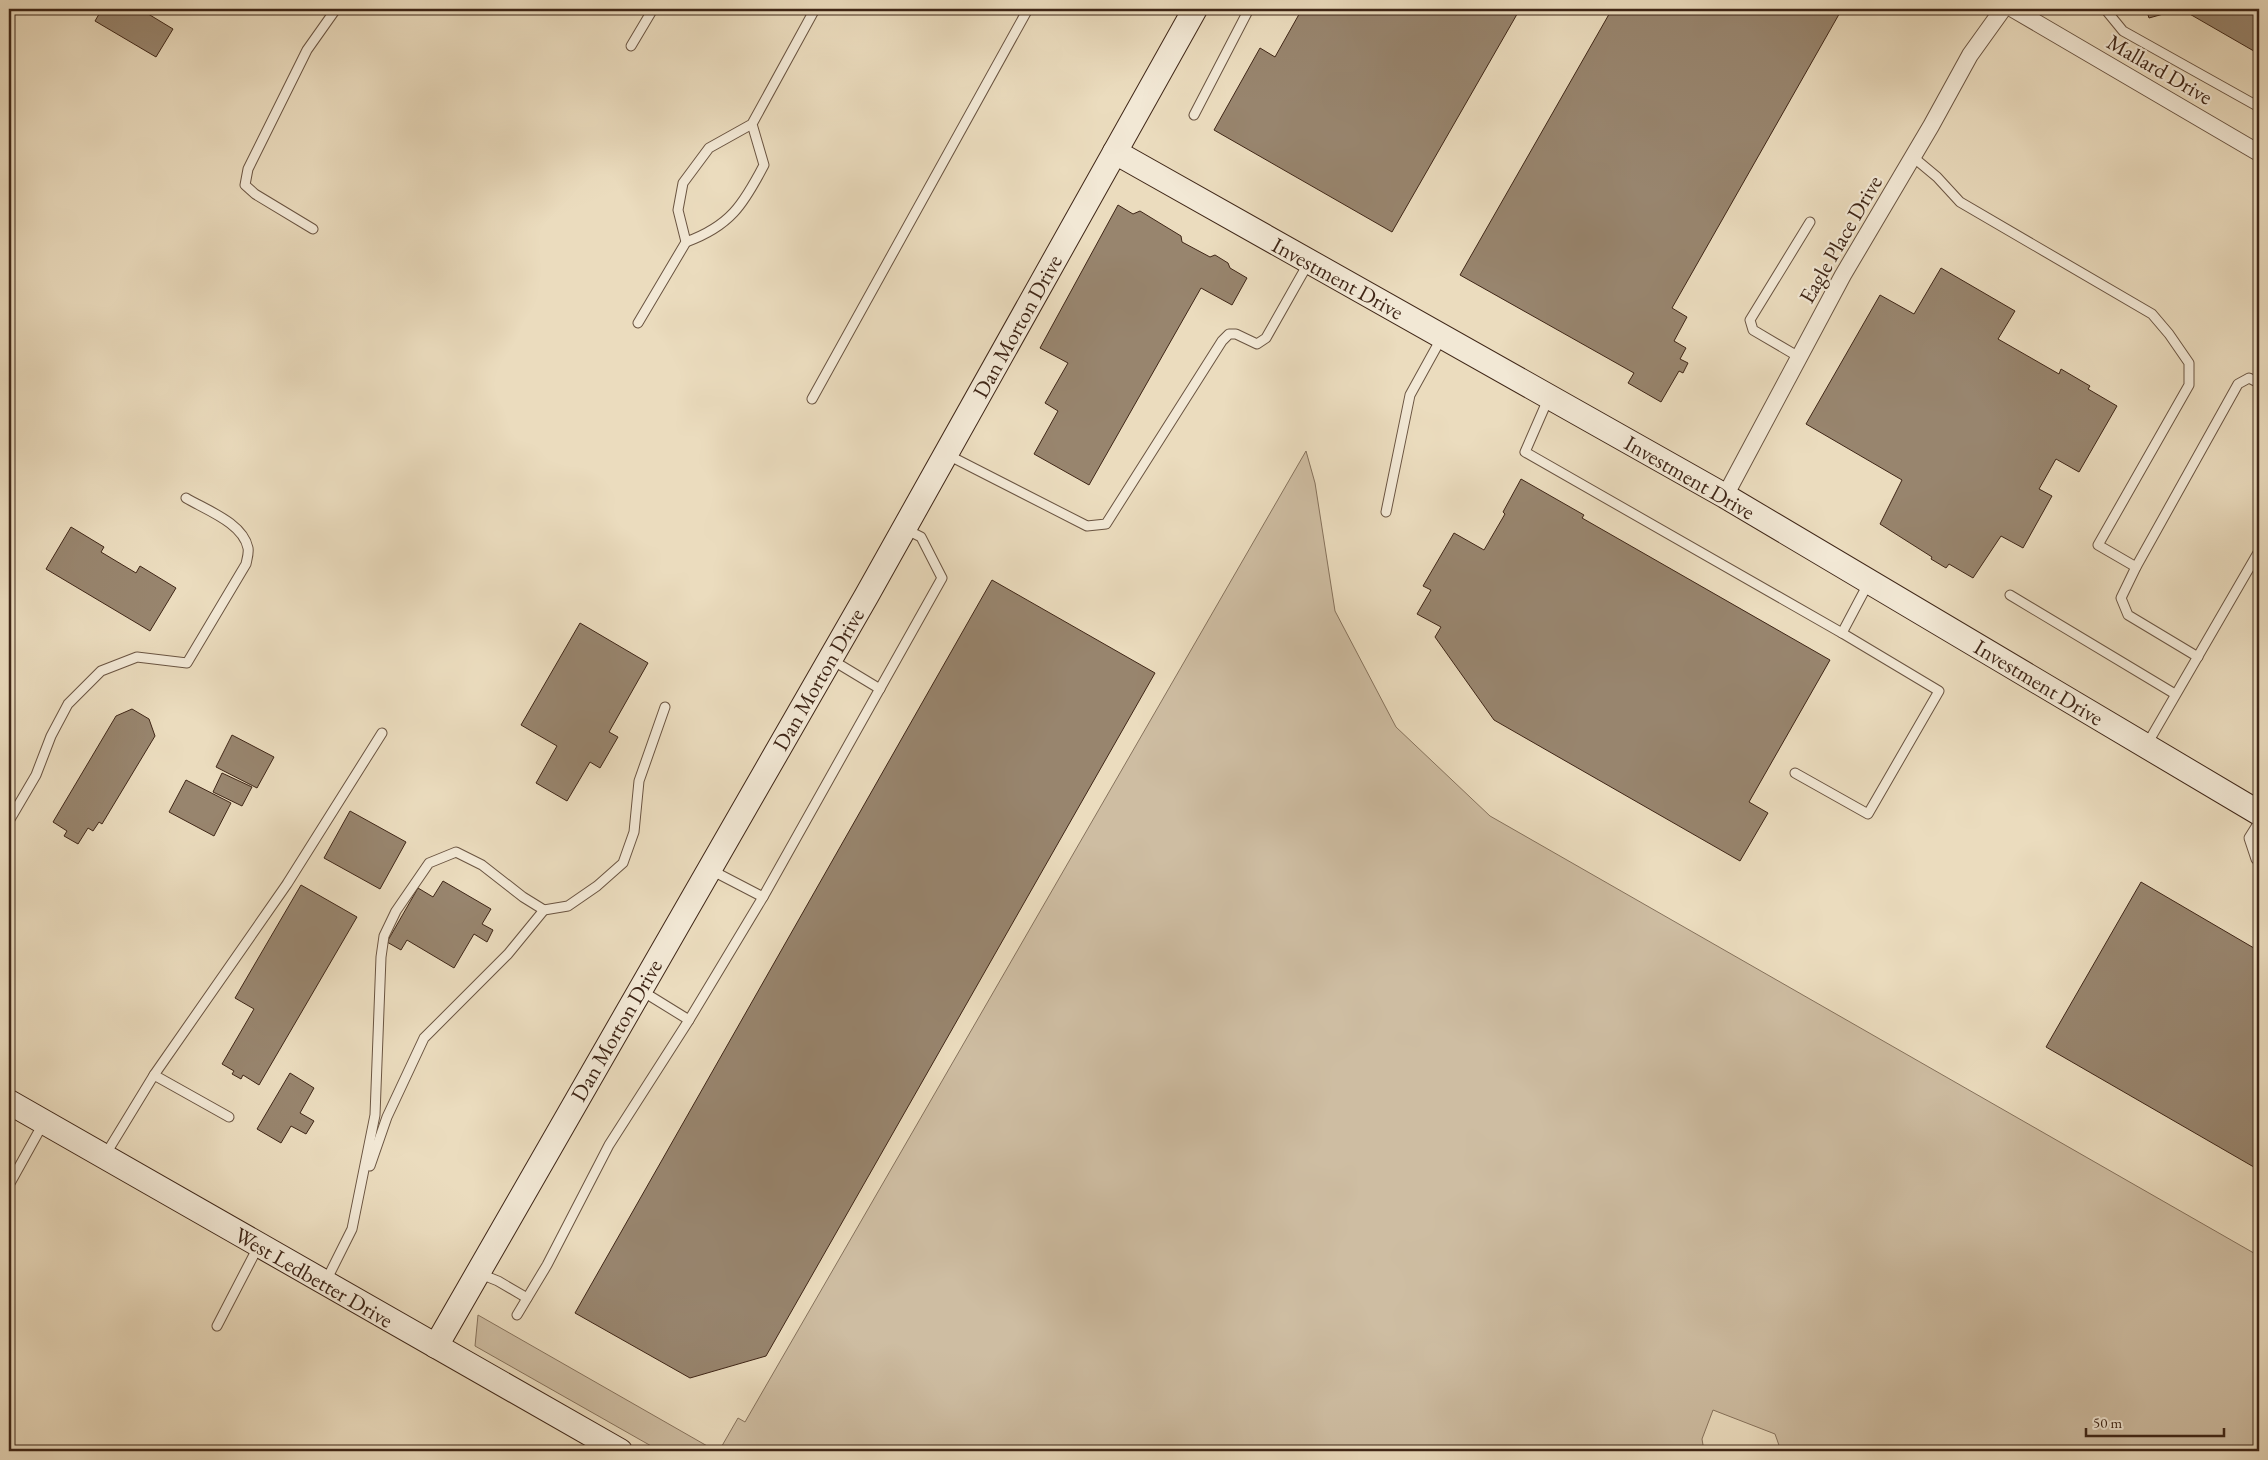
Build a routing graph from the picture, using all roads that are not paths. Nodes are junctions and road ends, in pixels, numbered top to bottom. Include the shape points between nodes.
1 (336, 9) edge
2 (653, 9) edge
3 (816, 9) edge
4 (1028, 9) edge
5 (1195, 9) edge
6 (1249, 9) edge
7 (2003, 9) edge
8 (2013, 9) edge
9 (2105, 9) edge
10 (631, 46) dead end
11 (2259, 107) edge
12 (1194, 115) dead end
13 (752, 124) junction
14 (1115, 152) junction
15 (2259, 152) edge
16 (1913, 157) junction
17 (1810, 222) dead end
18 (313, 229) dead end
19 (686, 242) junction
20 (1310, 262) junction
21 (638, 323) dead end
22 (1442, 337) junction
23 (1800, 357) junction
24 (2259, 383) edge
25 (1549, 397) junction
26 (812, 399) dead end
27 (946, 453) junction
28 (1725, 496) junction
29 (186, 498) dead end
30 (1386, 512) dead end
31 (904, 528) junction
32 (2259, 551) edge
33 (2136, 567) junction
34 (1869, 581) junction
35 (2010, 596) dead end
36 (1842, 633) junction
37 (2198, 657) junction
38 (830, 658) junction
39 (880, 688) junction
40 (2175, 694) junction
41 (665, 707) dead end
42 (382, 733) dead end
43 (2146, 746) junction
44 (1795, 774) dead end
45 (2259, 813) edge
46 (9, 821) edge
47 (2259, 822) edge
48 (2259, 862) edge
49 (708, 869) junction
50 (763, 898) junction
51 (544, 910) junction
52 (639, 990) junction
53 (688, 1020) junction
54 (154, 1075) junction
55 (9, 1102) edge
56 (229, 1117) dead end
57 (44, 1122) junction
58 (104, 1157) junction
59 (9, 1184) edge
60 (361, 1192) junction
61 (259, 1245) junction
62 (477, 1273) junction
63 (324, 1283) junction
64 (527, 1298) junction
65 (517, 1315) dead end
66 (216, 1326) dead end
67 (436, 1346) junction
68 (620, 1451) edge

1 - 18 lane via 307,50 248,168 245,185
2 - 10 lane
3 - 13 lane
4 - 26 lane
5 - 14 street, Dan Morton Drive
6 - 12 lane
7 - 16 street, Eagle Place Drive via 1970,55
8 - 15 street, Mallard Drive
9 - 11 lane via 2123,31
13 - 19 lane via 709,148 683,183 678,210
13 - 19 lane via 764,165 750,192 731,216 710,233
14 - 20 street, Investment Drive
14 - 27 street, Dan Morton Drive
16 - 23 street, Eagle Place Drive
16 - 33 lane via 1960,202 2152,314 2189,363 2189,385 2098,545
17 - 23 lane via 1750,320 1752,330
19 - 21 lane
20 - 22 street, Investment Drive
20 - 27 lane via 1266,338 1257,344 1229,334 1222,341 1106,524 1086,526
22 - 25 street, Investment Drive
22 - 30 lane via 1410,395
23 - 28 street, Eagle Place Drive
24 - 33 lane via 2249,378 2238,384
25 - 28 street, Investment Drive
25 - 36 lane via 1525,452
27 - 31 street, Dan Morton Drive
28 - 34 street, Investment Drive
29 - 46 lane via 233,526 244,538 248,549 246,564 187,662 137,657 128,660 101,671 68,704 36,775
31 - 38 street, Dan Morton Drive
31 - 39 lane via 921,537 942,578
32 - 37 lane
33 - 37 lane via 2121,598 2128,615
34 - 36 lane
34 - 43 street, Investment Drive
35 - 40 lane
36 - 44 lane via 1939,691 1868,814
37 - 40 lane
38 - 39 lane
38 - 49 street, Dan Morton Drive
39 - 50 lane
40 - 43 lane
41 - 51 lane via 639,781 634,832 622,863 568,906
42 - 54 lane via 287,884
43 - 45 street, Investment Drive
47 - 48 lane via 2249,838
49 - 50 lane
49 - 52 street, Dan Morton Drive
50 - 53 lane
51 - 60 lane via 508,954 424,1038 387,1118
51 - 60 lane via 482,864 456,852 429,864 396,911 384,936 381,957 375,1115
52 - 53 lane
52 - 62 street, Dan Morton Drive
53 - 64 lane via 609,1145
54 - 56 lane
54 - 58 lane
55 - 57 street, West Ledbetter Drive
57 - 58 street, West Ledbetter Drive
57 - 59 lane
58 - 61 street, West Ledbetter Drive
60 - 63 lane via 352,1229
61 - 63 street, West Ledbetter Drive
61 - 66 lane
62 - 64 lane
62 - 67 street, Dan Morton Drive
63 - 67 street, West Ledbetter Drive
64 - 65 lane
67 - 68 street, West Ledbetter Drive

